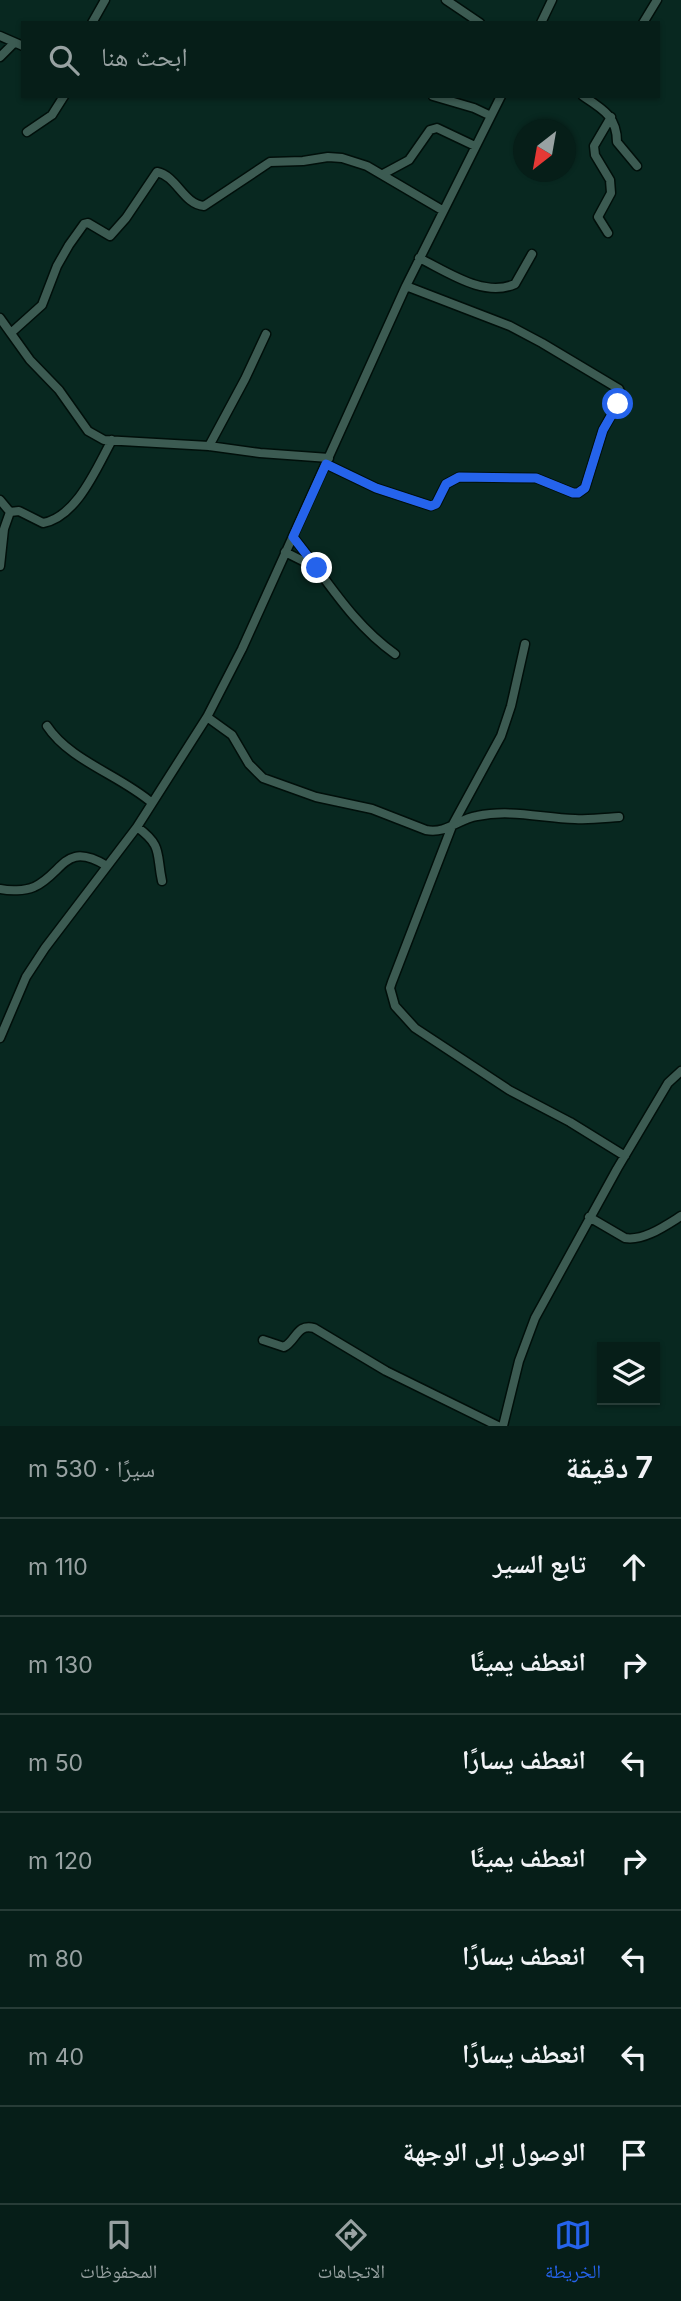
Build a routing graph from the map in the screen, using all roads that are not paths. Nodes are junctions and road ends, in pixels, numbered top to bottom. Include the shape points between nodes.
1 (105, 0) edge
2 (446, 0) edge
3 (552, 0) edge
4 (657, 0) edge
5 (93, 21) edge
6 (477, 21) edge
7 (542, 21) edge
8 (644, 21) edge
9 (0, 36) edge
10 (18, 44) edge
11 (0, 57) edge
12 (63, 98) edge
13 (440, 98) edge
14 (500, 98) edge
15 (587, 98) edge
16 (491, 116) junction
17 (611, 117) junction
18 (27, 132) dead end
19 (475, 146) junction
20 (637, 166) dead end
21 (383, 174) junction
22 (442, 210) junction
23 (608, 233) dead end
24 (532, 254) dead end
25 (419, 258) junction
26 (406, 286) junction
27 (0, 318) edge
28 (12, 332) junction
29 (266, 334) dead end
30 (112, 440) junction
31 (209, 446) junction
32 (328, 461) junction
33 (0, 500) edge
34 (10, 512) junction
35 (293, 537) junction
36 (285, 552) junction
37 (0, 566) edge
38 (317, 568) junction
39 (525, 644) dead end
40 (395, 654) dead end
41 (207, 716) junction
42 (47, 726) dead end
43 (152, 803) junction
44 (619, 817) dead end
45 (452, 826) junction
46 (137, 827) junction
47 (107, 866) junction
48 (162, 881) dead end
49 (0, 889) edge
50 (0, 1038) edge
51 (680, 1070) edge
52 (625, 1156) junction
53 (681, 1216) edge
54 (589, 1217) junction
55 (263, 1340) dead end
56 (500, 1426) edge

1 - 5 street
2 - 6 street
3 - 7 street
4 - 8 street
9 - 10 street
10 - 11 street
12 - 18 street via 47,120
13 - 16 street
14 - 16 street
15 - 17 street
16 - 19 street
17 - 20 street via 617,142
17 - 23 street via 594,146 610,180 611,193 598,217
19 - 21 street via 437,128 430,130 409,160
19 - 22 street
21 - 22 street
21 - 28 street via 342,158 275,161 204,206 193,203 168,176 158,172 110,236 84,224 57,266 42,305
22 - 25 street
24 - 25 street via 516,284 491,289
25 - 26 street
26 - 32 street
26 - 32 street via 510,326 619,389 622,396 603,430 585,488 573,493 536,478 459,477 446,484 431,506 376,488
27 - 28 street
28 - 30 street via 88,431
29 - 31 street
30 - 31 street
30 - 34 street via 86,488 60,515 43,523 19,511
31 - 32 street
32 - 35 street
33 - 34 street
34 - 37 street
35 - 36 street
35 - 38 street
36 - 38 street
36 - 41 street
38 - 40 street via 360,624
39 - 45 street via 501,736
41 - 43 street
41 - 45 street via 232,735 263,778 316,797 372,809 426,830
42 - 43 street via 63,744
43 - 46 street
44 - 45 street via 499,813
45 - 52 street via 390,988 395,1006 415,1028 509,1090
46 - 47 street
46 - 48 street via 157,847
47 - 49 street via 90,857 76,857 33,887
47 - 50 street via 26,977
51 - 52 street
52 - 54 street
53 - 54 street via 631,1239
54 - 56 street via 535,1318
55 - 56 street via 284,1347 300,1329 314,1328 386,1371

